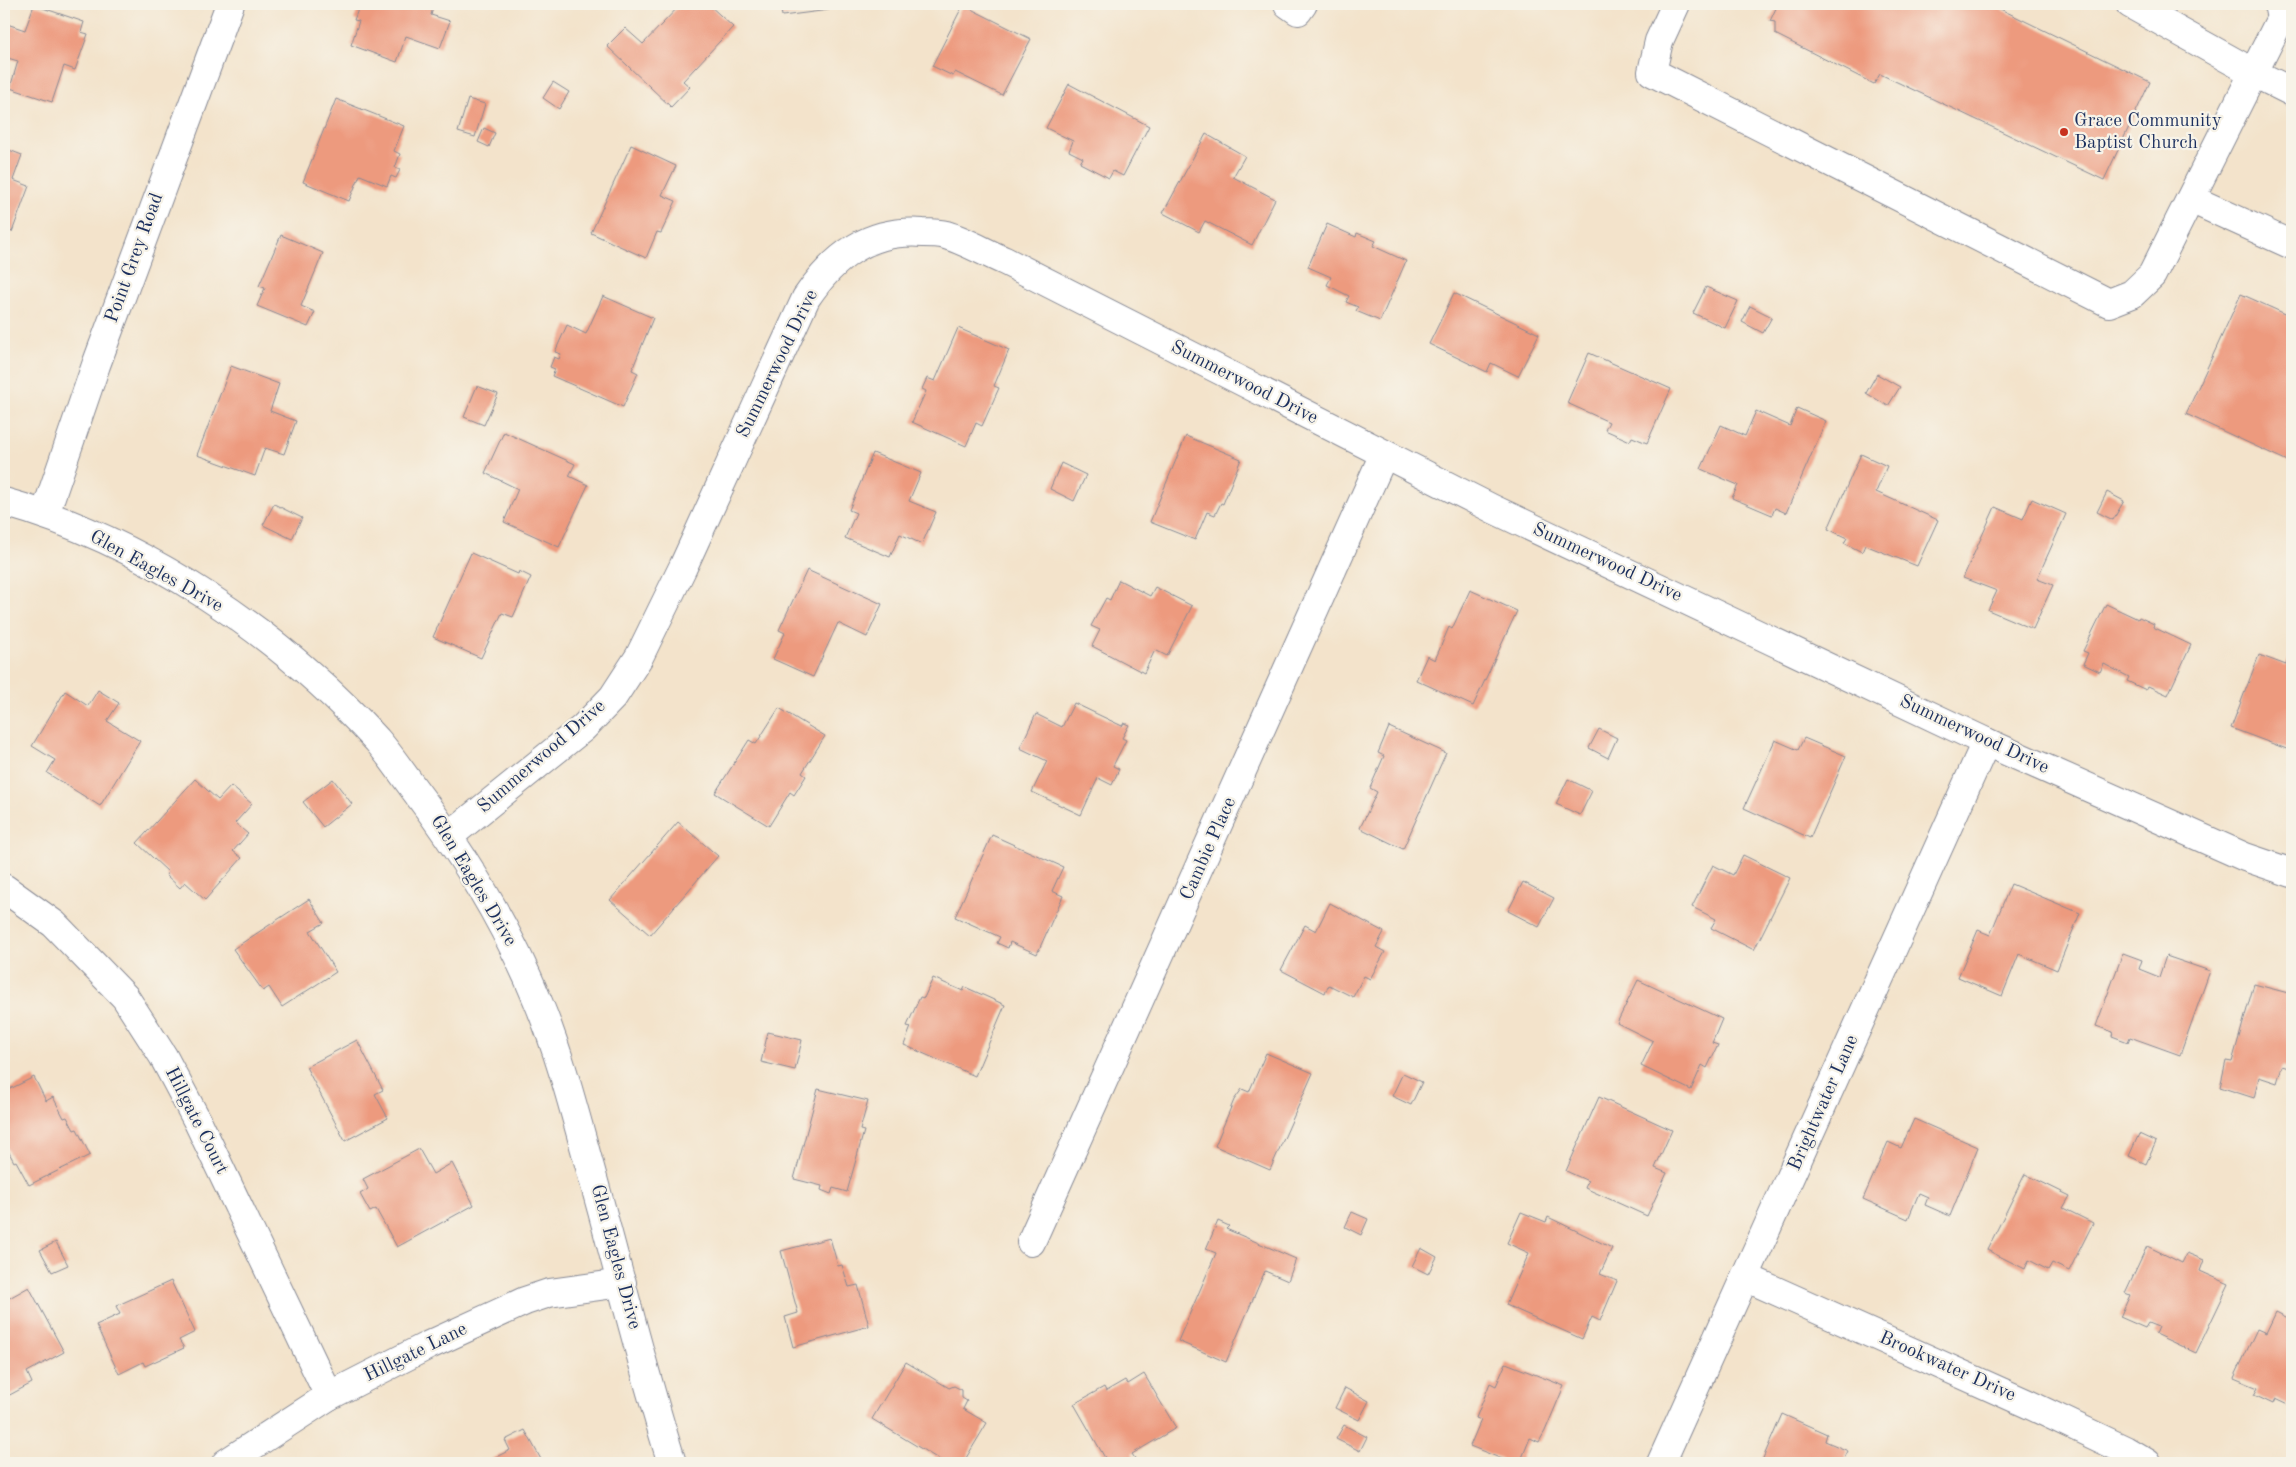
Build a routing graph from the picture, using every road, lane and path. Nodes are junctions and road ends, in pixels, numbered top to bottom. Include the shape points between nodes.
1 (230, 4) edge
2 (1288, 4) edge
3 (1303, 4) edge
4 (1676, 4) edge
5 (2130, 4) edge
6 (2278, 4) edge
7 (2254, 73) junction
8 (2292, 92) edge
9 (2191, 199) junction
10 (2292, 245) edge
11 (1384, 454) junction
12 (4, 502) edge
13 (45, 514) junction
14 (1986, 742) junction
15 (449, 836) junction
16 (2292, 873) edge
17 (4, 888) edge
18 (1031, 1242) dead end
19 (1745, 1277) junction
20 (622, 1284) junction
21 (329, 1396) junction
22 (226, 1463) edge
23 (672, 1463) edge
24 (1661, 1463) edge
25 (2147, 1463) edge

1 - 13 street, Point Grey Road via 96,365
2 - 3 street via 1298,11
4 - 9 street via 1658,41 1652,72 2109,303 2132,294 2152,276
5 - 7 street
6 - 7 street via 2281,18
7 - 8 street
7 - 9 street
9 - 10 street
11 - 14 street, Summerwood Drive via 1493,509
11 - 15 street, Summerwood Drive via 1006,261 944,234 904,232 871,238 820,276 806,298 683,567 639,657 612,696 583,728
11 - 18 street, Cambie Place
12 - 13 street, Glen Eagles Drive
13 - 15 street, Glen Eagles Drive via 130,552 208,596 306,670 378,741
14 - 16 street, Summerwood Drive via 2245,857
14 - 19 street, Brightwater Lane
15 - 20 street, Glen Eagles Drive via 514,945 540,1006 573,1106
17 - 21 street, Hillgate Court via 54,924 125,997 163,1056
19 - 24 street, Brightwater Lane
19 - 25 street, Brookwater Drive via 2028,1404
20 - 21 street, Hillgate Lane via 549,1293 526,1301 426,1346
20 - 23 street, Glen Eagles Drive
21 - 22 street, Hillgate Lane

